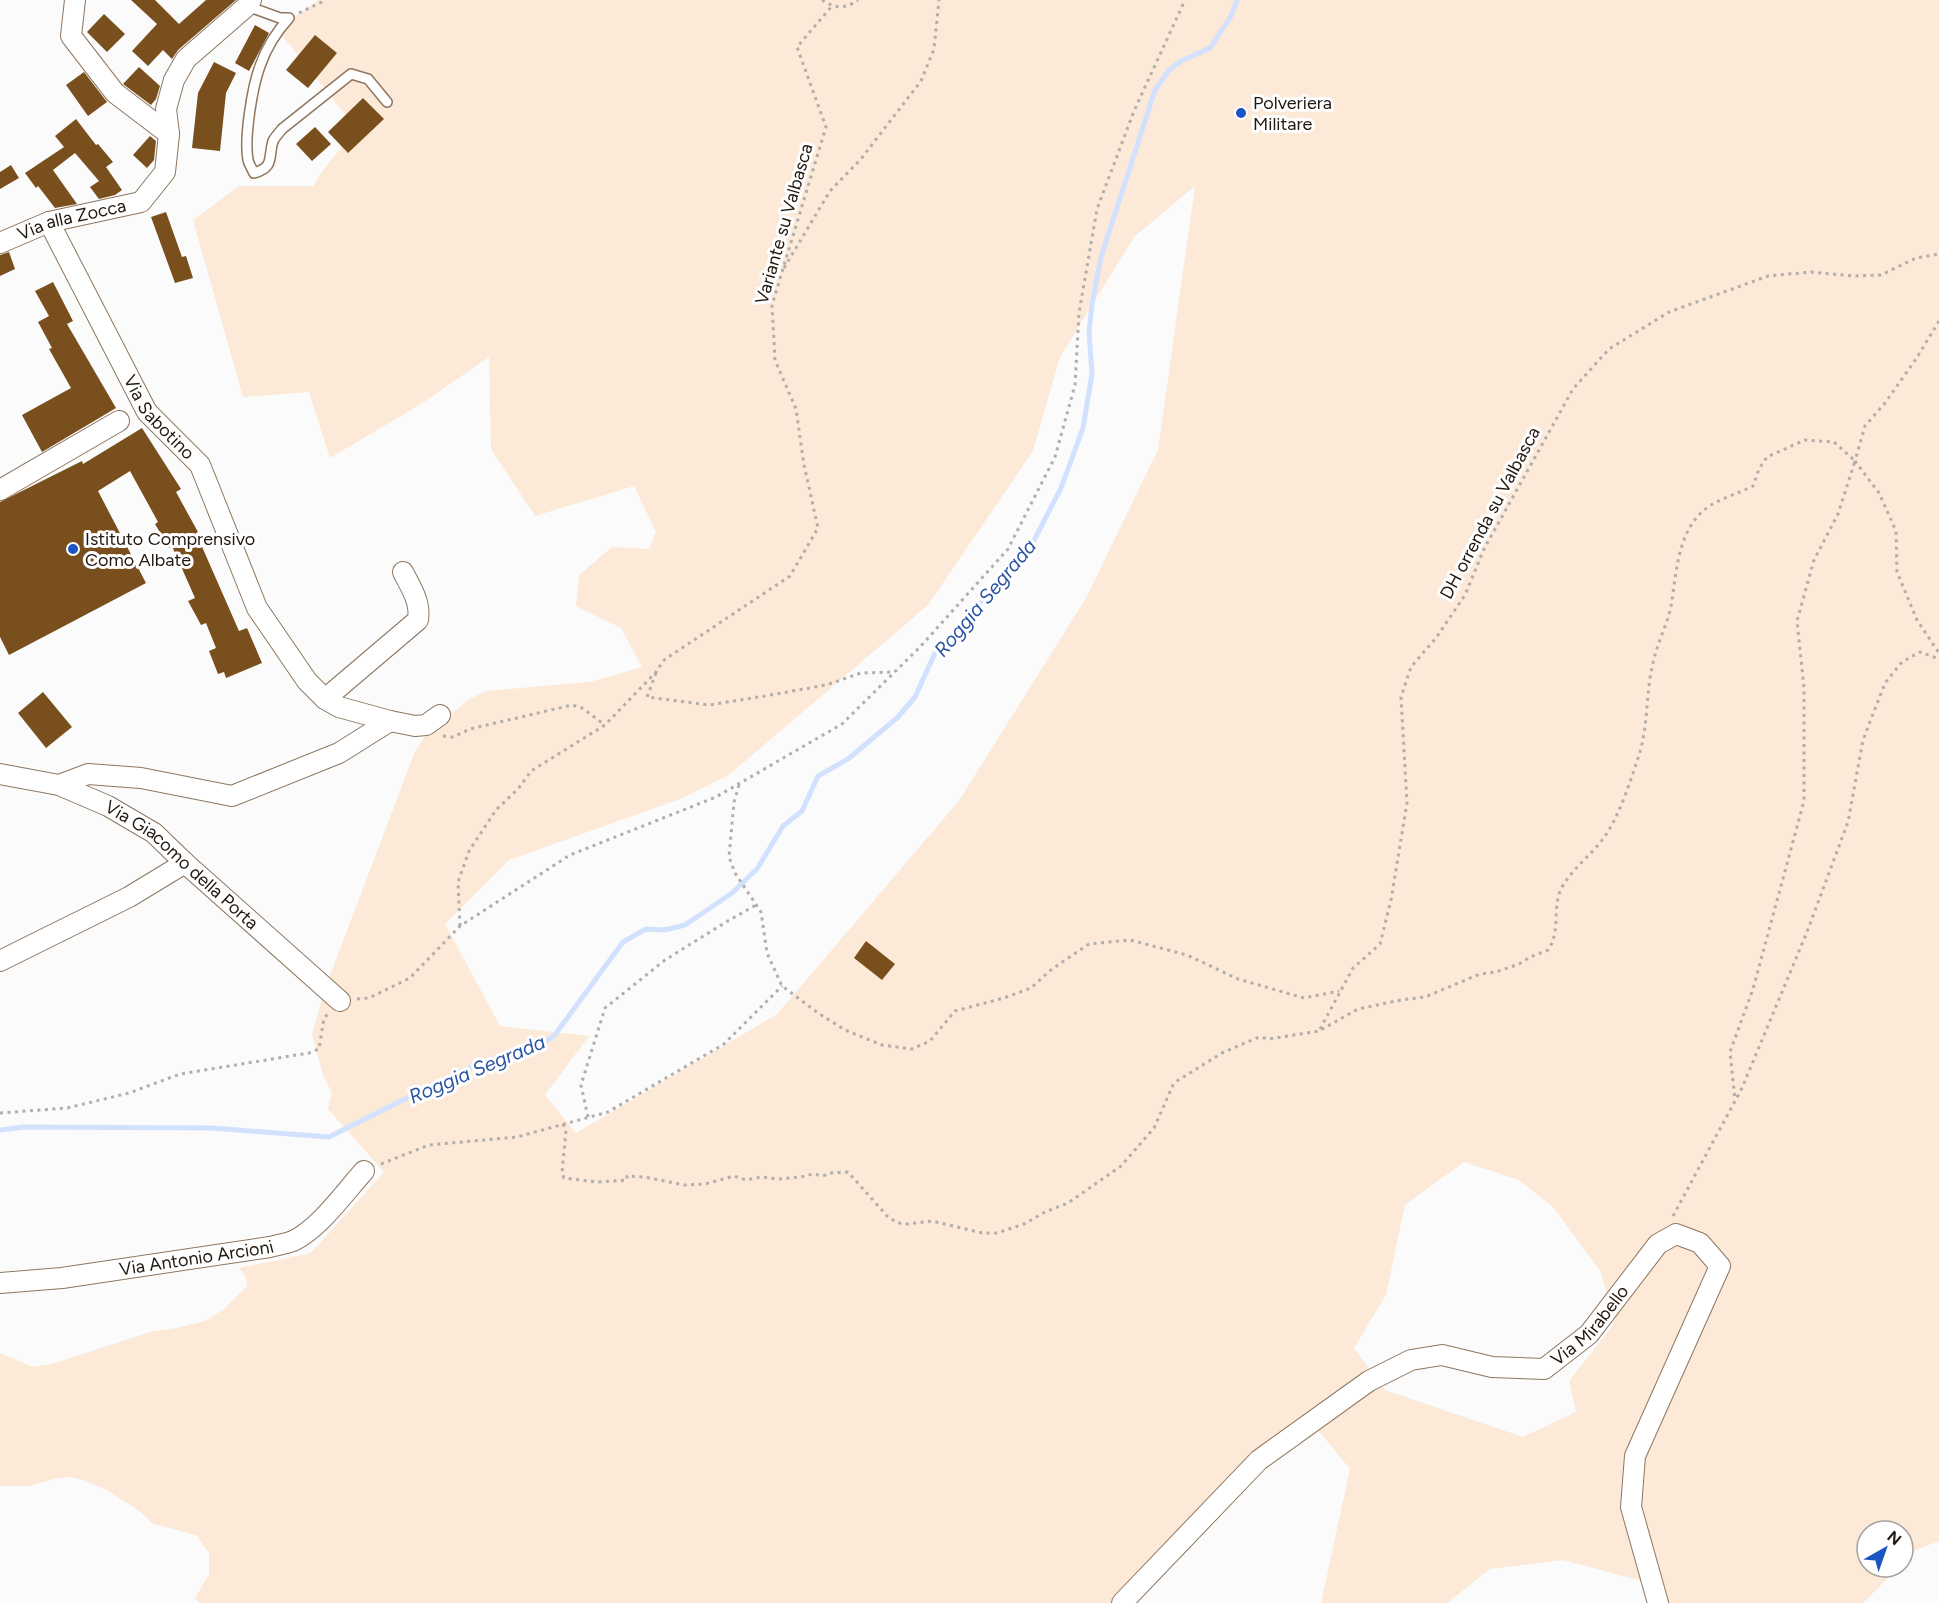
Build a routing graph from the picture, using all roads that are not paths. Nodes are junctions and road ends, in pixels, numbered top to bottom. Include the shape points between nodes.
1 (75, 0) edge
2 (249, 3) edge
3 (387, 102) dead end
4 (169, 134) junction
5 (49, 222) junction
6 (0, 243) edge
7 (119, 421) dead end
8 (0, 490) edge
9 (403, 572) dead end
10 (325, 699) junction
11 (433, 720) road end
12 (390, 721) junction
13 (0, 774) edge
14 (59, 785) junction
15 (185, 863) junction
16 (0, 961) edge
17 (339, 1001) road end
18 (364, 1171) road end
19 (0, 1283) edge
20 (1122, 1603) edge
21 (1658, 1603) edge

1 - 4 street via 71,36 115,93
2 - 3 lane via 280,18 289,18 260,65 254,86 247,142 248,162 254,173 270,163 273,139 282,129 351,74 368,79
2 - 4 street, Via alla Zocca via 186,58 165,109
4 - 5 street, Via alla Zocca via 165,172 141,202
5 - 6 street, Via alla Zocca
5 - 10 street, Via Sabotino via 147,412 200,465 257,608 307,681
7 - 8 street
9 - 10 street via 417,600 418,620
10 - 12 street, Via Sabotino via 339,707
11 - 12 street, Via Sabotino via 415,726
12 - 14 street via 339,753 232,796 141,777 88,774
13 - 14 street, Via Giacomo della Porta
14 - 15 street, Via Giacomo della Porta via 108,806 154,833
15 - 16 street, Via Giacomo della Porta via 129,897
15 - 17 street, Via Giacomo della Porta
18 - 19 street, Via Antonio Arcioni via 317,1222 292,1241 62,1278
20 - 21 street, Via Mirabello via 1259,1460 1369,1382 1411,1360 1442,1355 1492,1367 1544,1370 1589,1334 1658,1244 1676,1234 1700,1243 1720,1266 1635,1456 1631,1508

